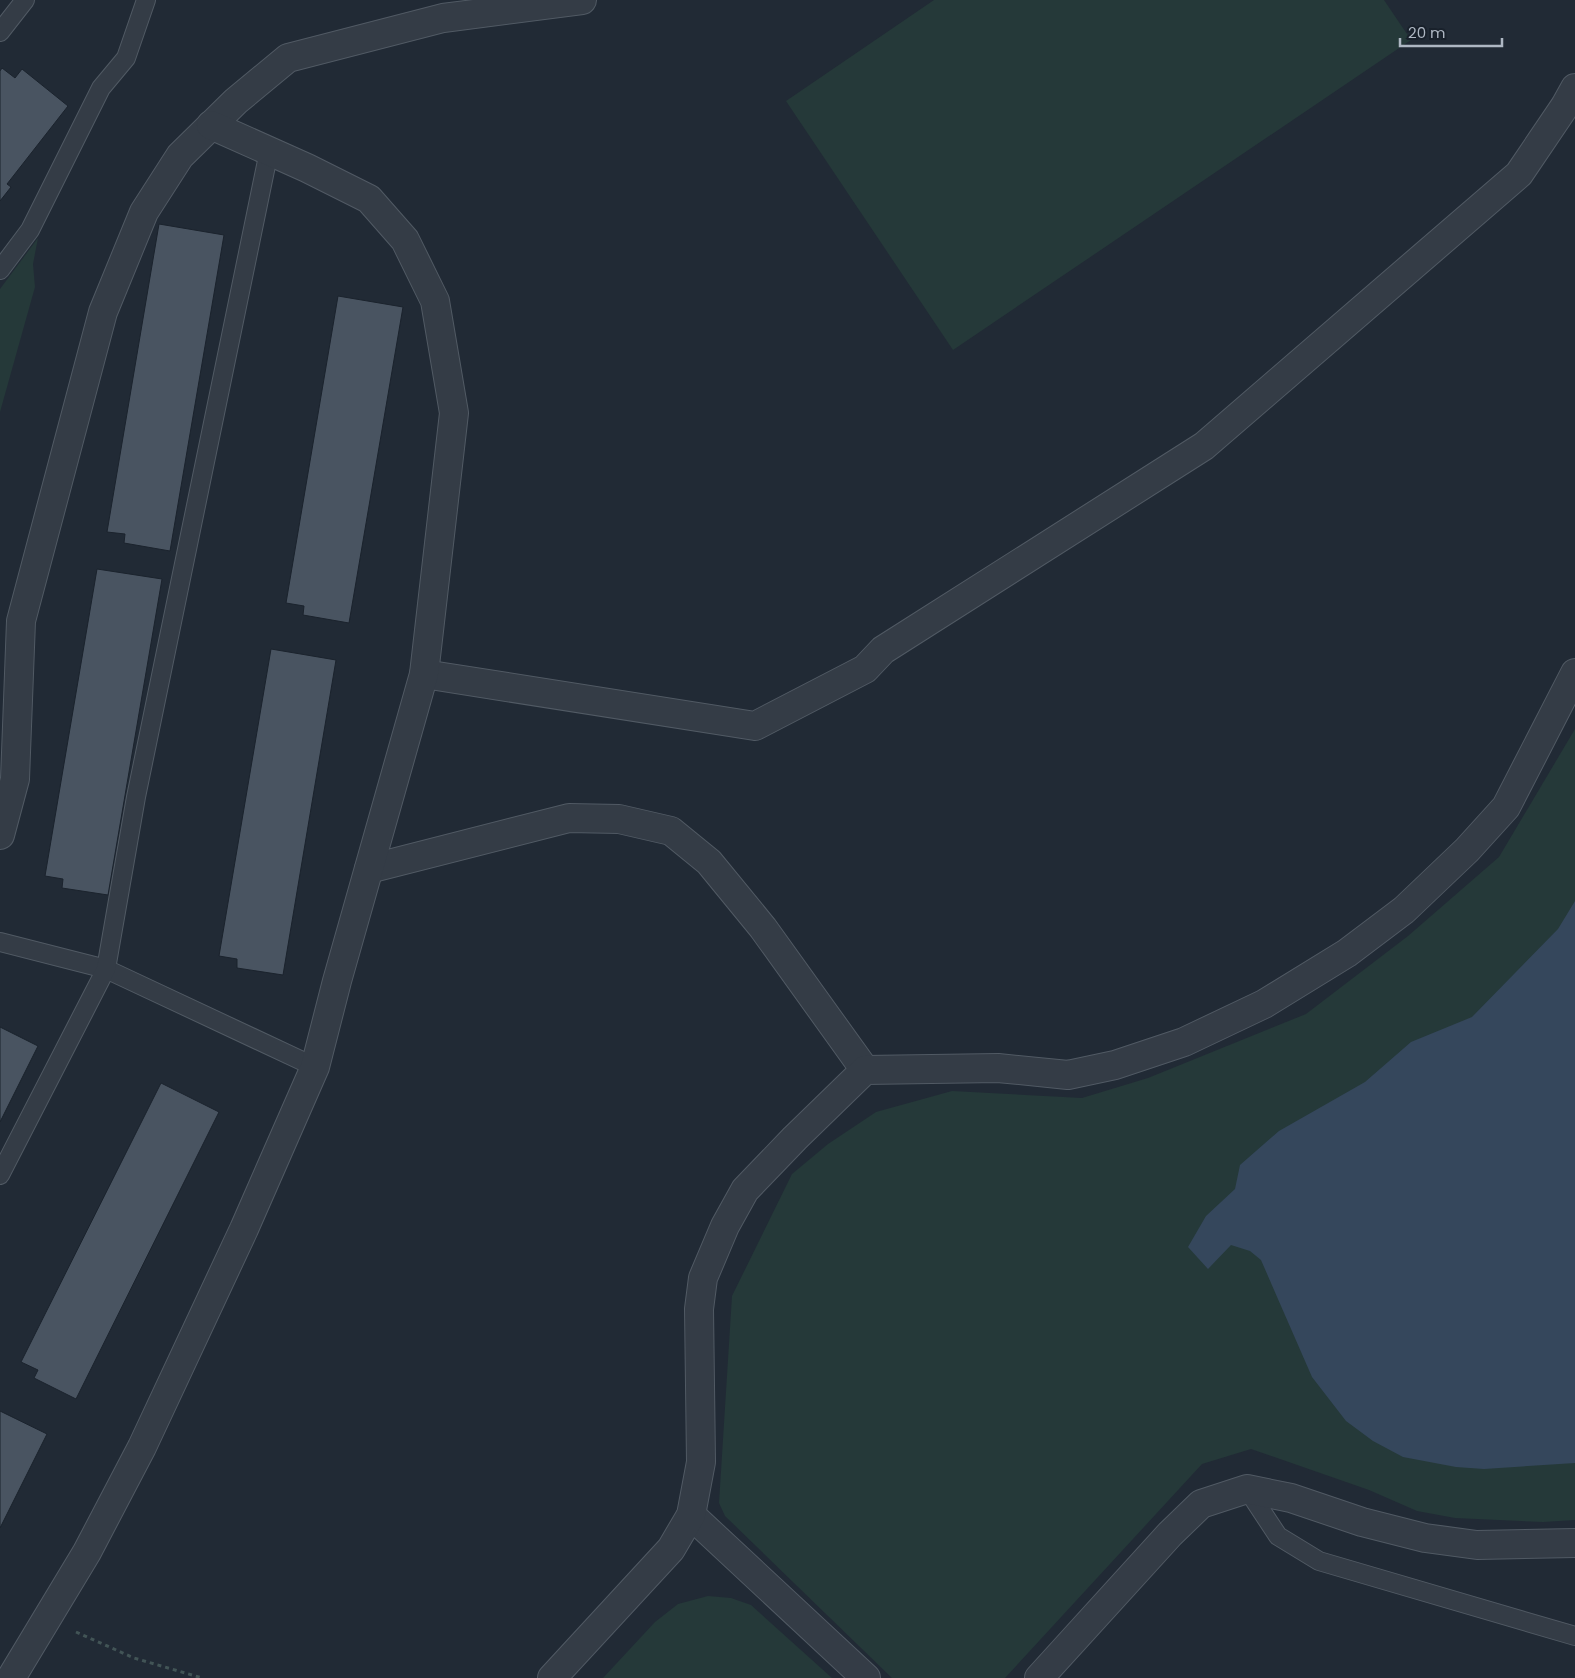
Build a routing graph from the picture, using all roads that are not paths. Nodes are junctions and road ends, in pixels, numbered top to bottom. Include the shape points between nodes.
1 (25, 0) edge
2 (146, 0) edge
3 (582, 0) edge
4 (0, 32) edge
5 (1575, 88) edge
6 (211, 125) junction
7 (270, 151) junction
8 (0, 270) edge
9 (1575, 673) edge
10 (424, 674) junction
11 (0, 835) edge
12 (369, 869) junction
13 (0, 942) edge
14 (106, 969) junction
15 (315, 1067) junction
16 (865, 1070) junction
17 (0, 1175) edge
18 (1247, 1489) junction
19 (691, 1515) junction
20 (1575, 1543) edge
21 (1575, 1636) edge
22 (11, 1678) edge
23 (552, 1678) edge
24 (866, 1678) edge
25 (1039, 1678) edge

1 - 4 lane
2 - 8 lane via 126,58 100,88 30,230
3 - 6 street via 443,18 288,58
5 - 10 street via 1519,174 1204,446 884,650 865,669 755,726
6 - 7 street
6 - 11 street via 180,156 144,212 103,312 22,621 15,779
7 - 10 street via 369,199 405,240 435,301 454,413
7 - 14 lane via 136,797
9 - 16 street via 1506,807 1467,850 1390,920 1347,953 1264,1004 1184,1042 1115,1065 1068,1075 998,1068
10 - 12 street
12 - 15 street
12 - 16 street via 569,818 619,819 671,830 708,862 762,928
13 - 14 lane
14 - 15 lane
14 - 17 lane
15 - 22 street via 244,1229 142,1447 87,1552
16 - 19 street via 745,1190 725,1226 703,1278 699,1309 701,1462
18 - 20 street via 1291,1498 1362,1522 1425,1538 1477,1545
18 - 21 lane via 1278,1536 1319,1560
18 - 25 street via 1202,1504 1170,1534
19 - 23 street via 670,1549
19 - 24 street

